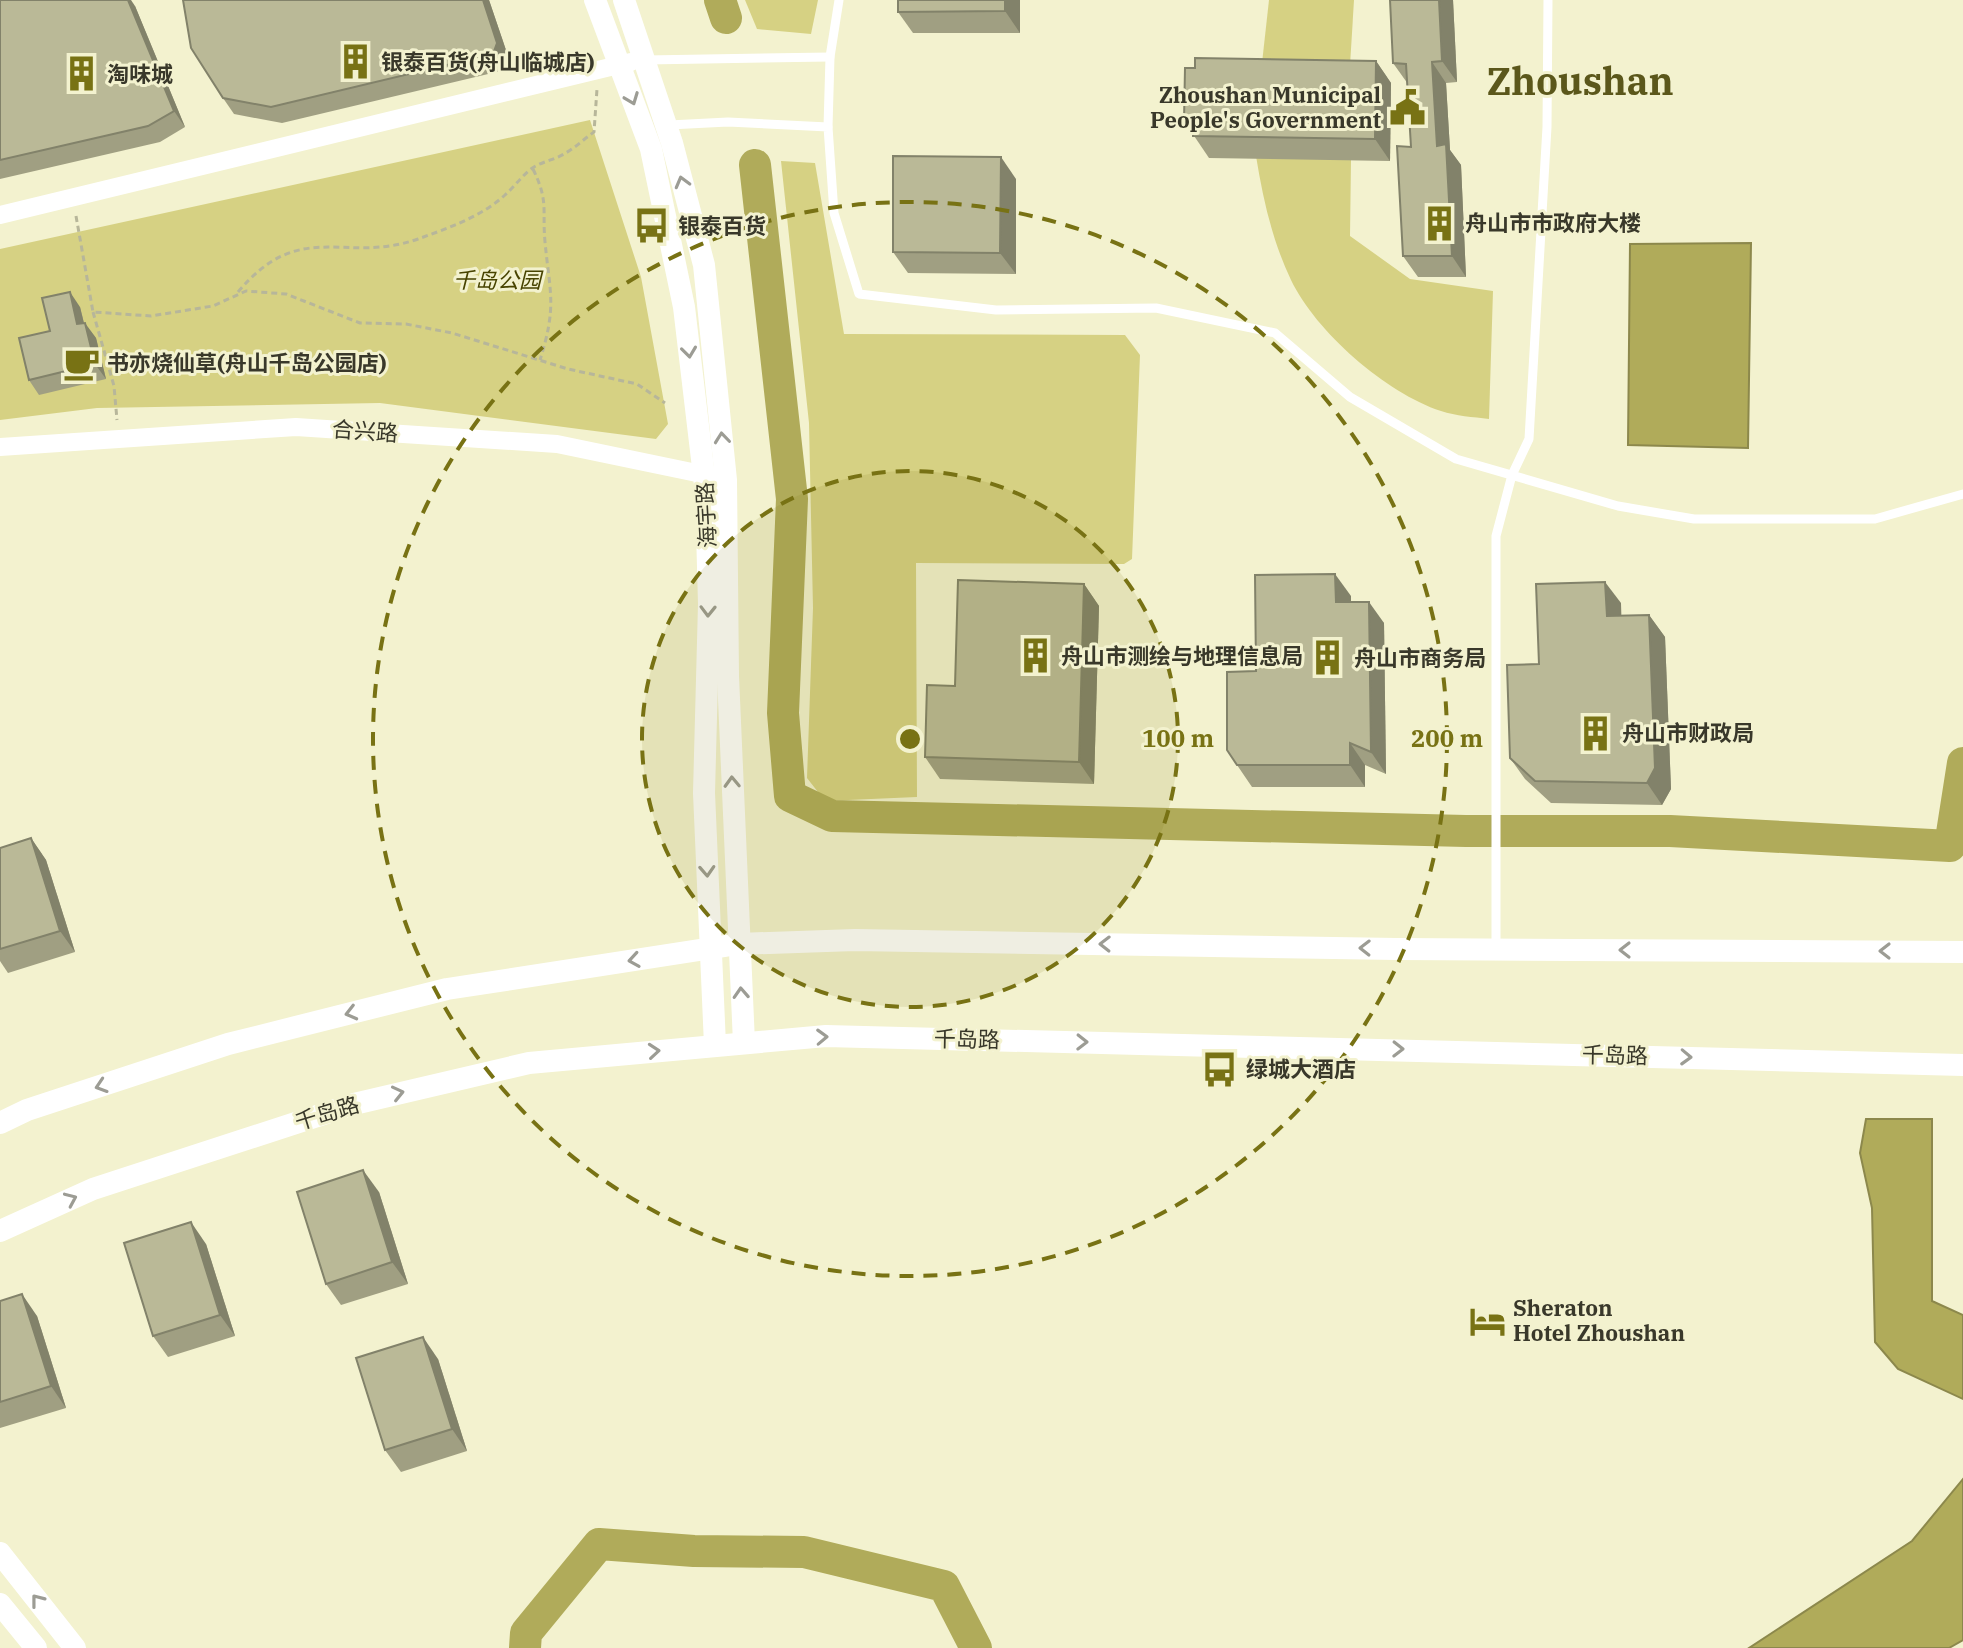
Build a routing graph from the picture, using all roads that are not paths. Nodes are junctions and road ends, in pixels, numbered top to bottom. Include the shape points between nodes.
1 (595, 0) edge
2 (624, 0) edge
3 (839, 0) edge
4 (1548, 0) edge
5 (830, 57) junction
6 (646, 60) junction
7 (608, 67) junction
8 (665, 126) junction
9 (828, 127) junction
10 (0, 215) edge
11 (0, 447) edge
12 (1512, 475) junction
13 (715, 477) junction
14 (1963, 494) edge
15 (738, 944) junction
16 (711, 948) junction
17 (1496, 949) junction
18 (1963, 952) edge
19 (744, 1043) junction
20 (715, 1045) junction
21 (1963, 1066) edge
22 (0, 1123) edge
23 (0, 1231) edge
24 (0, 1553) edge
25 (0, 1604) edge
26 (36, 1648) edge
27 (75, 1648) edge

1 - 7 street, 海宇路
2 - 6 street, 海宇路
3 - 5 lane
4 - 12 lane via 1547,127 1529,439
5 - 6 lane
5 - 9 lane
6 - 7 street
6 - 8 street, 海宇路
7 - 10 street
7 -> 13 street, 海宇路 via 654,164
8 - 9 lane via 728,122
13 -> 8 street, 海宇路 via 704,265
9 - 12 lane via 834,213 859,294 996,310 1156,308 1275,333 1350,397 1456,459
11 - 13 street, 合兴路 via 296,427 557,444
12 - 14 lane via 1618,506 1694,519 1875,519
12 - 17 lane via 1496,536
15 -> 13 street, 海宇路
13 -> 16 street, 海宇路 via 704,793
15 - 16 street
17 -> 15 street via 855,940
19 -> 15 street, 海宇路
16 - 20 street, 海宇路
16 -> 22 street via 447,989 228,1044
18 -> 17 street
19 - 20 street, 千岛路
19 -> 21 street, 千岛路 via 842,1037
23 -> 20 street, 千岛路 via 93,1189 354,1104 529,1063
27 -> 24 street
25 - 26 street

